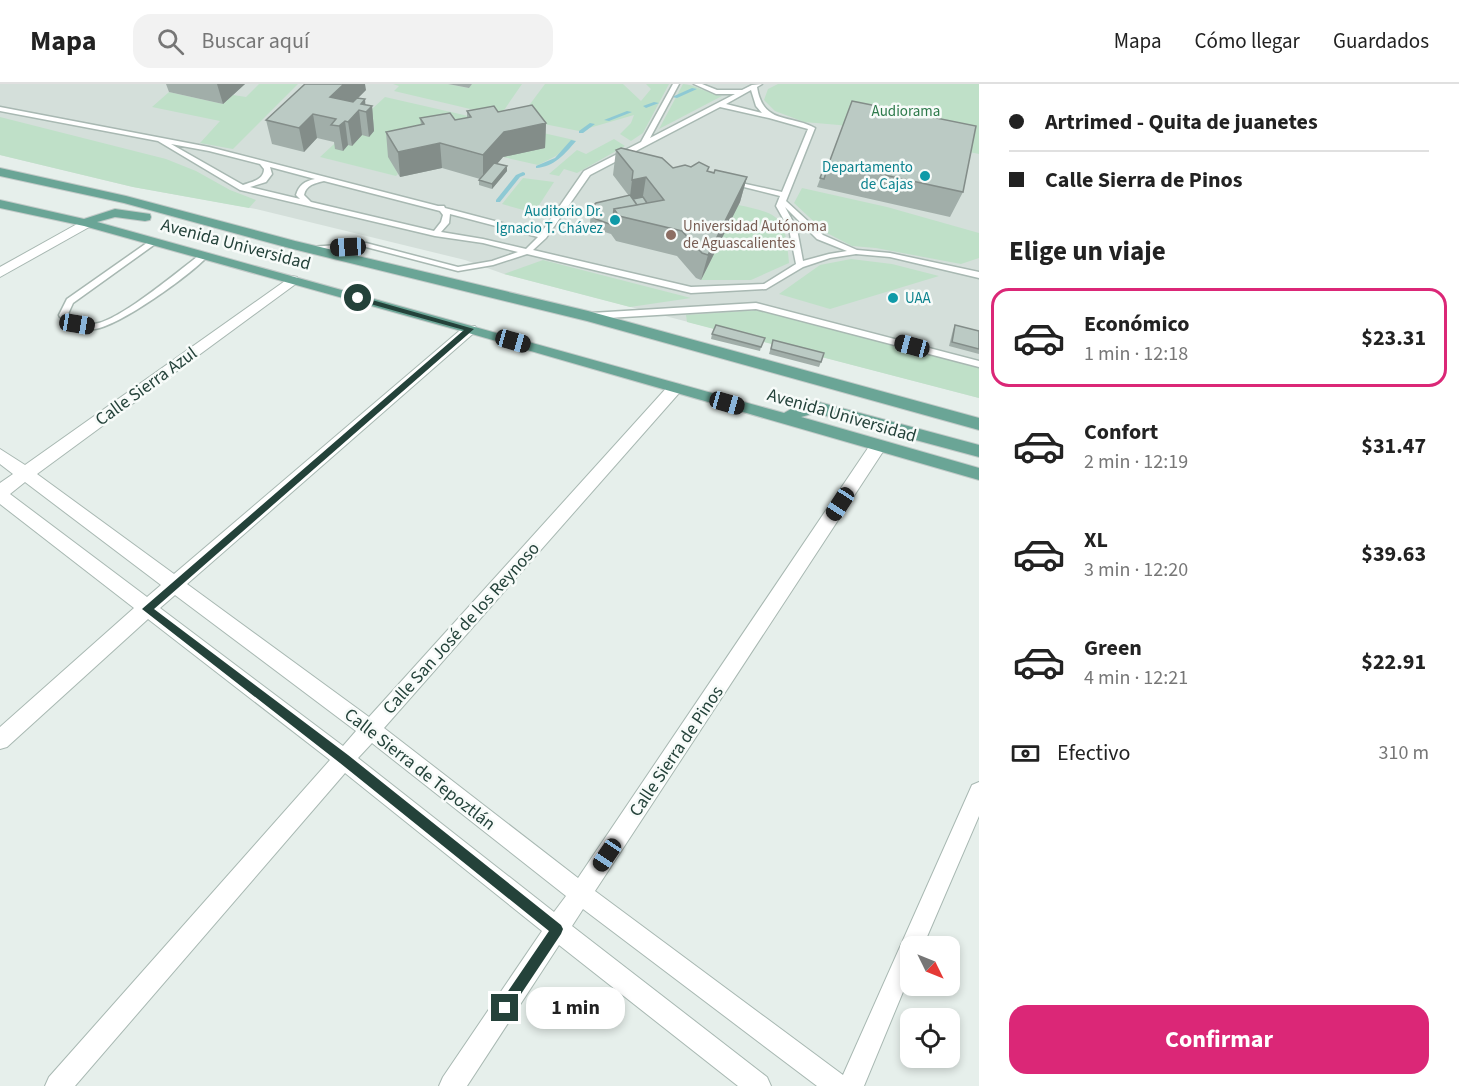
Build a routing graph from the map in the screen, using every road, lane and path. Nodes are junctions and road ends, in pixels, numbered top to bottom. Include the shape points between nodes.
1 (676, 84) edge
2 (697, 84) edge
3 (757, 85) edge
4 (744, 91) junction
5 (718, 104) junction
6 (0, 109) edge
7 (773, 117) junction
8 (161, 141) junction
9 (644, 142) junction
10 (617, 156) junction
11 (628, 159) edge
12 (263, 164) junction
13 (0, 172) edge
14 (327, 178) junction
15 (728, 182) edge
16 (243, 188) junction
17 (783, 198) junction
18 (0, 204) edge
19 (310, 204) junction
20 (441, 208) junction
21 (86, 223) junction
22 (435, 234) junction
23 (543, 236) junction
24 (154, 242) junction
25 (293, 245) junction
26 (312, 249) junction
27 (528, 251) junction
28 (856, 252) junction
29 (204, 256) junction
30 (800, 265) junction
31 (0, 273) edge
32 (979, 275) edge
33 (292, 280) junction
34 (588, 316) junction
35 (470, 329) junction
36 (979, 364) edge
37 (675, 388) junction
38 (785, 419) junction
39 (979, 424) edge
40 (878, 446) junction
41 (979, 451) edge
42 (0, 455) edge
43 (26, 474) junction
44 (979, 474) edge
45 (0, 493) edge
46 (173, 585) junction
47 (147, 609) junction
48 (371, 730) junction
49 (0, 740) edge
50 (344, 759) junction
51 (979, 792) edge
52 (581, 894) junction
53 (557, 929) junction
54 (916, 936) edge
55 (900, 973) edge
56 (58, 1086) edge
57 (452, 1086) edge
58 (758, 1086) edge
59 (838, 1086) edge
60 (850, 1086) edge

1 - 9 lane
2 - 4 lane via 716,92
3 - 4 lane
3 - 7 lane via 754,100 760,110
4 - 5 lane
5 - 7 lane
5 - 9 lane
6 - 8 lane
7 - 17 lane via 812,128
8 - 12 lane
8 - 16 lane
9 - 10 lane
10 - 11 lane
10 - 23 lane via 587,173
12 - 14 lane
12 - 16 lane via 268,174 263,180
13 - 25 main road, Avenida Universidad via 126,200
14 - 19 lane via 300,189 300,195
14 - 20 lane
15 - 17 lane
16 - 19 lane
17 - 28 lane via 820,237
17 - 30 lane via 780,206 793,229
18 - 21 main road, Avenida Universidad
19 - 22 lane
20 - 22 lane via 447,215
20 - 23 lane
21 - 24 main road, Avenida Universidad
21 - 25 main road via 108,214 128,213 252,244
21 - 31 street
22 - 27 lane
23 - 27 lane
24 - 29 main road, Avenida Universidad
24 - 29 lane via 70,301 63,315 77,324 94,327 120,316
25 - 26 main road, Avenida Universidad
26 - 27 lane via 366,245 458,269
26 - 34 main road, Avenida Universidad
27 - 30 lane via 691,290 766,286
28 - 30 lane
28 - 32 lane via 890,255
29 - 33 main road, Avenida Universidad
33 - 35 main road, Avenida Universidad
33 - 43 street, Calle Sierra Azul
34 - 36 lane via 756,306
34 - 39 main road, Avenida Universidad
35 - 37 main road, Avenida Universidad
35 - 46 street
37 - 38 main road, Avenida Universidad
37 - 48 street, Calle San José de los Reynoso
38 - 40 main road, Avenida Universidad
38 - 41 main road via 815,407
40 - 44 main road, Avenida Universidad
40 - 52 street, Calle Sierra de Pinos
42 - 43 street, Calle Sierra de Tepoztlán
43 - 45 street, Calle Sierra Azul
43 - 46 street, Calle Sierra de Tepoztlán
45 - 47 street
46 - 47 street
46 - 48 street, Calle Sierra de Tepoztlán
47 - 49 street
47 - 50 street
48 - 50 street, Calle San José de los Reynoso
48 - 52 street, Calle Sierra de Tepoztlán
50 - 53 street
50 - 56 street, Calle San José de los Reynoso
51 - 54 street
52 - 53 street, Calle Sierra de Pinos
52 - 59 street, Calle Sierra de Tepoztlán
53 - 57 street, Calle Sierra de Pinos
53 - 58 street
55 - 60 street

